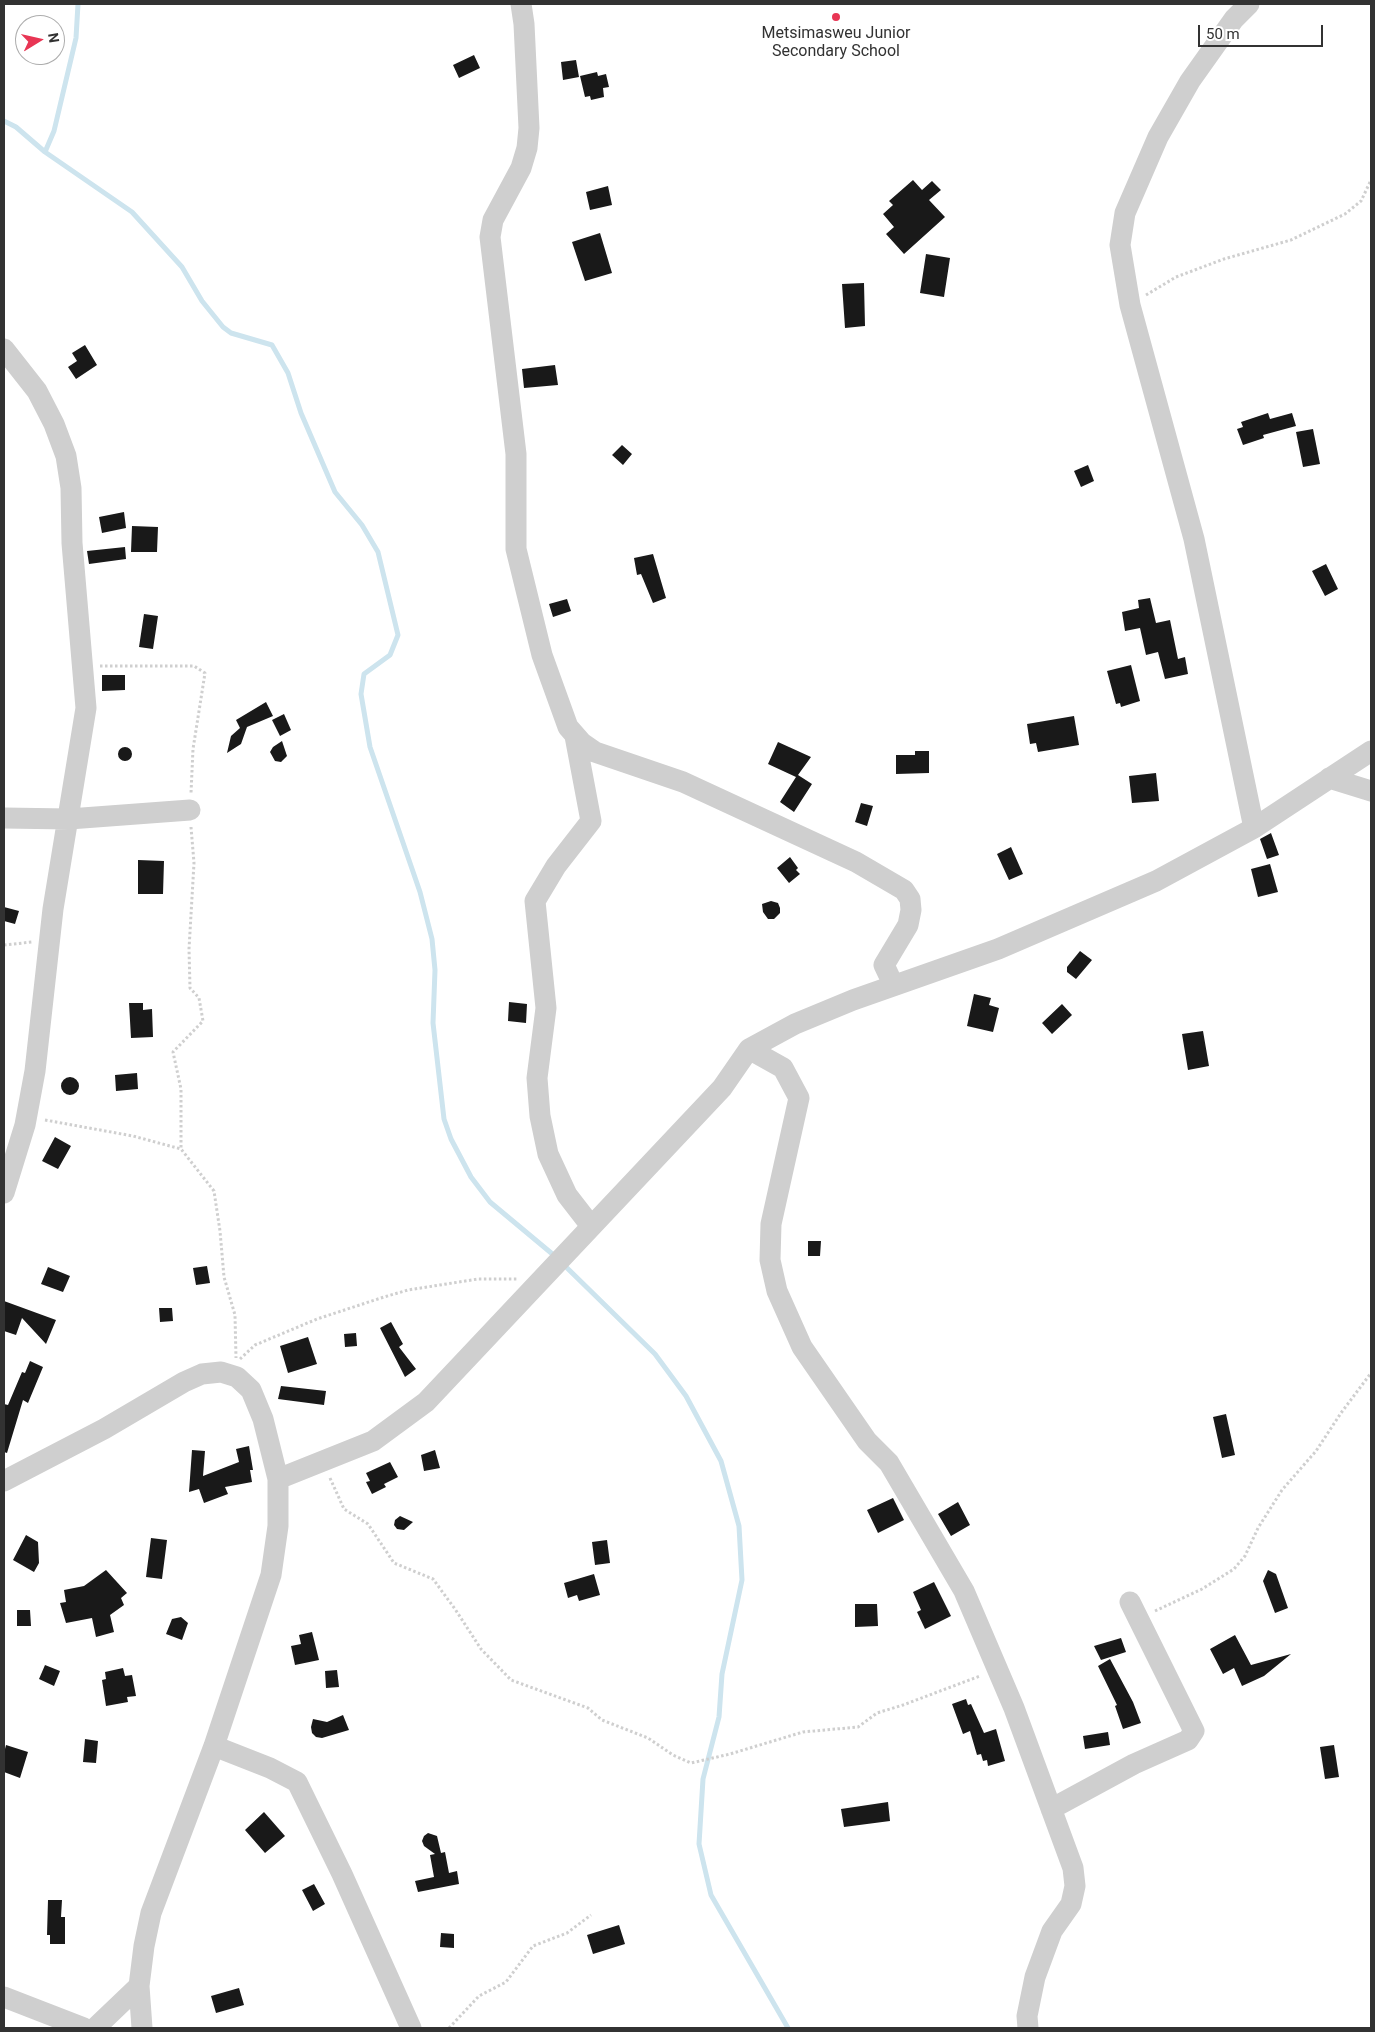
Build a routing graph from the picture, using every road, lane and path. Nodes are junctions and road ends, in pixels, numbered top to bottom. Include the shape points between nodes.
1 (521, 4) edge
2 (1249, 4) edge
3 (1371, 180) edge
4 (1130, 305) junction
5 (4, 350) edge
6 (83, 666) junction
7 (576, 736) junction
8 (1371, 751) edge
9 (1329, 778) junction
10 (1371, 791) edge
11 (190, 810) junction
12 (4, 818) edge
13 (68, 819) junction
14 (1254, 828) junction
15 (50, 938) junction
16 (4, 945) edge
17 (893, 984) junction
18 (749, 1049) junction
19 (26, 1116) junction
20 (181, 1149) junction
21 (4, 1193) edge
22 (586, 1231) junction
23 (538, 1282) junction
24 (1371, 1373) edge
25 (322, 1462) junction
26 (278, 1479) junction
27 (4, 1481) edge
28 (1134, 1610) joint
29 (997, 1670) junction
30 (214, 1746) junction
31 (1051, 1809) junction
32 (591, 1915) dead end
33 (139, 1986) junction
34 (4, 1997) edge
35 (84, 2028) edge
36 (94, 2028) edge
37 (142, 2028) edge
38 (411, 2028) edge
39 (449, 2028) edge
40 (1028, 2028) edge

1 - 7 street via 528,148 493,220 490,237 516,454 516,549 542,655 568,727
2 - 4 street via 1234,19 1190,81 1158,137 1125,213 1120,245
3 - 4 path via 1361,201 1345,214 1291,240 1176,277
4 - 14 street via 1194,539
5 - 6 street via 37,392 66,456
6 - 11 path via 194,666 205,673 194,748
6 - 13 street via 86,708
7 - 17 street via 595,752 683,782 856,862 904,890 912,910 908,925 884,966
7 - 22 street via 591,820 556,866 535,902 546,1008 537,1078 548,1154
8 - 9 street
9 - 10 street
9 - 14 street
11 - 13 street
11 - 20 path via 194,863 189,940 190,988 199,998 203,1021 173,1052 181,1089
12 - 13 street
13 - 15 street
14 - 17 street via 1156,881 998,949
15 - 16 path
15 - 19 street via 35,1071
17 - 18 street via 795,1024
18 - 22 street via 722,1088
18 - 29 street via 783,1068 799,1098 771,1224 770,1260 777,1291 802,1347 867,1441 889,1463 964,1591
19 - 20 path via 133,1136
19 - 21 street
20 - 23 path via 214,1192 224,1277 235,1315 237,1363 255,1345 318,1319 408,1290 478,1279
22 - 23 street
23 - 25 street via 426,1402 373,1441
24 - 28 path via 1316,1451 1282,1490 1245,1556 1234,1569 1202,1589
25 - 26 street
25 - 29 path via 344,1509 368,1524 394,1563 433,1579 481,1649 511,1680 588,1708 602,1720 648,1738 691,1763 803,1732 858,1727 877,1713
26 - 27 street via 263,1419 251,1390 236,1377 221,1372 202,1374 184,1382 104,1429
26 - 30 street via 278,1526 271,1575
28 - 31 street via 1194,1731 1188,1740 1134,1764
29 - 31 street
30 - 33 street via 151,1913
30 - 38 street via 297,1782
31 - 40 street via 1073,1868 1074,1886 1071,1904 1052,1931 1035,1977 1027,2016
32 - 39 path via 567,1933 533,1946 506,1982 479,1996
33 - 36 street
33 - 37 street
34 - 35 street

